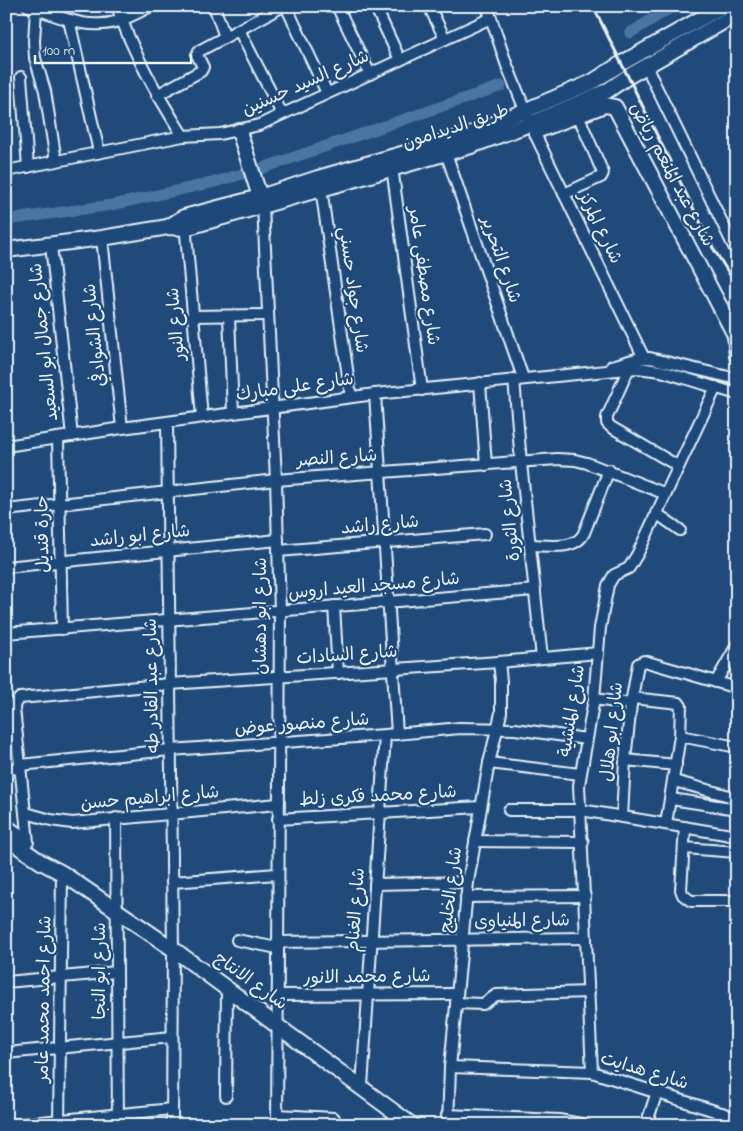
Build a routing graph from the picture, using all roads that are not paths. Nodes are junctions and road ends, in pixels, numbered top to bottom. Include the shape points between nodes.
1 (117, 6) edge
2 (151, 6) edge
3 (214, 6) edge
4 (336, 6) edge
5 (390, 6) edge
6 (428, 6) edge
7 (487, 6) edge
8 (723, 6) edge
9 (279, 7) edge
10 (32, 8) edge
11 (376, 9) edge
12 (737, 14) edge
13 (491, 18) junction
14 (69, 20) junction
15 (121, 20) junction
16 (699, 28) junction
17 (239, 30) junction
18 (225, 37) junction
19 (445, 39) junction
20 (400, 60) junction
21 (646, 66) junction
22 (370, 74) junction
23 (22, 76) dead end
24 (327, 93) junction
25 (158, 95) junction
26 (282, 114) junction
27 (578, 115) junction
28 (529, 122) junction
29 (239, 131) junction
30 (183, 136) junction
31 (470, 140) junction
32 (99, 152) junction
33 (446, 152) junction
34 (56, 161) junction
35 (28, 167) junction
36 (392, 167) junction
37 (6, 171) edge
38 (321, 188) junction
39 (564, 194) junction
40 (260, 197) junction
41 (185, 222) junction
42 (102, 238) junction
43 (51, 245) junction
44 (6, 250) edge
45 (737, 254) edge
46 (267, 315) junction
47 (193, 316) junction
48 (229, 316) junction
49 (736, 337) edge
50 (737, 356) edge
51 (644, 358) junction
52 (629, 368) junction
53 (589, 372) junction
54 (519, 379) junction
55 (737, 379) edge
56 (480, 383) junction
57 (716, 388) junction
58 (422, 390) junction
59 (375, 394) junction
60 (737, 394) edge
61 (351, 397) junction
62 (272, 408) junction
63 (233, 413) junction
64 (202, 417) junction
65 (167, 422) junction
66 (122, 428) junction
67 (72, 436) junction
68 (58, 438) junction
69 (6, 446) edge
70 (521, 463) junction
71 (486, 465) junction
72 (678, 466) junction
73 (609, 470) junction
74 (380, 472) junction
75 (276, 480) junction
76 (167, 492) junction
77 (666, 494) junction
78 (59, 504) junction
79 (6, 510) edge
80 (656, 513) junction
81 (680, 530) dead end
82 (485, 534) dead end
83 (384, 542) junction
84 (278, 545) junction
85 (530, 545) junction
86 (168, 551) junction
87 (61, 561) junction
88 (6, 567) edge
89 (535, 590) junction
90 (388, 602) junction
91 (334, 606) junction
92 (280, 611) junction
93 (169, 620) junction
94 (62, 629) junction
95 (6, 633) edge
96 (737, 644) edge
97 (598, 653) junction
98 (542, 658) junction
99 (499, 662) junction
100 (392, 669) junction
101 (338, 673) junction
102 (278, 676) junction
103 (716, 682) junction
104 (170, 684) junction
105 (737, 688) edge
106 (594, 699) junction
107 (631, 701) junction
108 (498, 728) junction
109 (396, 734) junction
110 (384, 735) junction
111 (680, 736) junction
112 (12, 737) edge
113 (586, 739) junction
114 (278, 742) junction
115 (737, 747) edge
116 (170, 750) junction
117 (625, 760) junction
118 (489, 763) junction
119 (676, 765) junction
120 (20, 767) junction
121 (6, 769) edge
122 (580, 774) junction
123 (674, 781) junction
124 (737, 798) edge
125 (670, 799) junction
126 (278, 804) junction
127 (480, 808) junction
128 (737, 809) edge
129 (509, 810) dead end
130 (581, 810) junction
131 (26, 813) junction
132 (380, 813) junction
133 (171, 814) junction
134 (622, 817) junction
135 (116, 818) junction
136 (278, 819) junction
137 (666, 824) junction
138 (6, 827) edge
139 (685, 827) junction
140 (737, 836) edge
141 (6, 838) edge
142 (475, 841) junction
143 (28, 842) junction
144 (583, 842) junction
145 (684, 848) junction
146 (737, 852) edge
147 (62, 873) junction
148 (277, 874) junction
149 (172, 882) junction
150 (468, 882) junction
151 (375, 884) junction
152 (585, 896) junction
153 (466, 897) junction
154 (737, 901) edge
155 (117, 911) junction
156 (586, 938) junction
157 (462, 939) junction
158 (237, 940) dead end
159 (371, 940) junction
160 (277, 945) junction
161 (173, 949) junction
162 (117, 972) junction
163 (62, 977) junction
164 (6, 982) edge
165 (227, 989) junction
166 (589, 992) junction
167 (368, 994) junction
168 (277, 995) junction
169 (457, 998) junction
170 (277, 1026) junction
171 (172, 1037) junction
172 (118, 1042) junction
173 (60, 1048) junction
174 (6, 1053) edge
175 (450, 1067) junction
176 (592, 1072) junction
177 (362, 1087) junction
178 (657, 1092) junction
179 (226, 1096) dead end
180 (172, 1110) junction
181 (722, 1113) junction
182 (334, 1118) dead end
183 (737, 1118) edge
184 (118, 1120) edge
185 (277, 1120) edge
186 (448, 1120) edge
187 (60, 1122) edge
188 (11, 1125) edge
189 (172, 1125) edge
190 (412, 1125) edge
191 (586, 1125) edge
192 (646, 1125) edge
193 (718, 1125) edge

1 - 15 street
2 - 15 street
3 - 18 street
4 - 22 street
5 - 11 street
6 - 19 street
7 - 13 street, شارع المركز
8 - 16 main road, طريق الديدامون
9 - 17 street
9 - 24 street
10 - 14 street
10 - 34 street via 36,58 45,91
11 - 20 street
12 - 16 main road, طريق الديدامون
13 - 19 street, شارع السيد حسنين
13 - 28 street, شارع المركز
14 - 15 street via 95,25
14 - 32 street
15 - 25 street
16 - 21 main road, طريق الديدامون
16 - 28 main road, طريق الديدامون via 622,63
17 - 18 street
17 - 26 street
18 - 25 street via 198,52 203,67 201,71
19 - 20 street, شارع السيد حسنين
20 - 22 street, شارع السيد حسنين
21 - 28 main road, طريق الديدامون via 600,95
21 - 45 street
22 - 24 street, شارع السيد حسنين
23 - 35 street
24 - 26 street, شارع السيد حسنين
25 - 30 street
26 - 29 street, شارع السيد حسنين
27 - 28 main road, شارع عبد المنعم رياض
27 - 39 street via 603,175
27 - 49 main road, شارع عبد المنعم رياض via 605,105 612,105 617,110
28 - 31 main road, طريق الديدامون
28 - 39 street, شارع المركز
29 - 30 street, شارع السيد حسنين
29 - 40 main road
30 - 32 street, شارع السيد حسنين
31 - 33 main road, طريق الديدامون
31 - 40 main road, طريق الديدامون via 318,178
32 - 34 street, شارع السيد حسنين
33 - 36 main road, طريق الديدامون
33 - 54 street, شارع التحرير
34 - 35 street, شارع السيد حسنين
35 - 37 street, شارع السيد حسنين
36 - 38 main road, طريق الديدامون
36 - 58 street, شارع مصطفى عامر
38 - 40 main road, طريق الديدامون
38 - 61 street, شارع جواد حسني
39 - 51 street, شارع المركز
40 - 41 main road, طريق الديدامون
40 - 46 street, شارع ابو دهشان
41 - 42 main road, طريق الديدامون
41 - 47 street, شارع النور
42 - 43 main road, طريق الديدامون
42 - 66 street, شارع الشوادفي
43 - 44 main road, طريق الديدامون
43 - 67 street, شارع جمال ابو السعيد
46 - 48 street
46 - 62 street, شارع ابو دهشان
47 - 48 street
47 - 64 street, شارع النور
48 - 63 street
49 - 50 main road, شارع عبد المنعم رياض
51 - 53 street
51 - 55 street
52 - 53 street
52 - 57 street via 652,369
52 - 72 street via 607,423
53 - 54 street, شارع على مبارك
54 - 56 street, شارع على مبارك
54 - 70 street, شارع الثورة
56 - 58 street, شارع على مبارك
56 - 71 street
57 - 60 street
57 - 72 street, شارع المنشية
58 - 59 street, شارع على مبارك
59 - 61 street, شارع على مبارك
59 - 74 street
61 - 62 street, شارع على مبارك
62 - 63 street, شارع على مبارك
62 - 75 street, شارع ابو دهشان
63 - 64 street, شارع على مبارك
64 - 65 street, شارع على مبارك
65 - 66 street, شارع على مبارك
65 - 76 street, شارع عبد القادر طه
66 - 67 street, شارع على مبارك
67 - 68 street, شارع على مبارك
68 - 69 street, شارع على مبارك
68 - 78 street, حارة قنديل
70 - 71 street, شارع النصر
70 - 73 street, شارع النصر via 574,460
70 - 85 street, شارع الثورة
71 - 74 street, شارع النصر
72 - 77 street, شارع المنشية
73 - 77 street, شارع النصر
73 - 85 street via 579,541
74 - 75 street, شارع النصر
74 - 83 street
75 - 76 street, شارع النصر
75 - 84 street, شارع ابو دهشان
76 - 78 street, شارع النصر
76 - 86 street, شارع عبد القادر طه
77 - 80 street, شارع المنشية
78 - 79 street, شارع النصر
78 - 87 street, حارة قنديل
80 - 81 street
80 - 97 street, شارع المنشية via 632,563 610,580
82 - 83 street, شارع راشد
83 - 84 street, شارع راشد
83 - 90 street
84 - 86 street, شارع ابو راشد
84 - 92 street, شارع ابو دهشان
85 - 89 street, شارع الثورة
86 - 87 street, شارع ابو راشد
86 - 93 street, شارع عبد القادر طه
87 - 88 street, شارع ابو راشد
87 - 94 street, حارة قنديل
89 - 90 street, شارع مسجد العيد اروس
89 - 98 street, شارع الثورة
90 - 91 street, شارع مسجد العيد اروس
90 - 100 street
91 - 92 street, شارع مسجد العيد اروس
91 - 101 street
92 - 93 street, شارع مسجد العيد اروس
92 - 102 street, شارع ابو دهشان
93 - 94 street, شارع مسجد العيد اروس
93 - 104 street, شارع عبد القادر طه
94 - 95 street, شارع مسجد العيد اروس
96 - 103 street
97 - 98 street, شارع السادات
97 - 106 street, شارع المنشية
98 - 99 street, شارع السادات
99 - 100 street, شارع السادات
99 - 108 street, شارع الخليج via 502,697
100 - 101 street, شارع السادات
100 - 109 street
101 - 102 street, شارع السادات
102 - 104 street, شارع السادات
102 - 114 street, شارع ابو دهشان
103 - 105 street, شارع ابو هلال
103 - 107 street, شارع ابو هلال via 642,662 637,665
104 - 112 street, شارع السادات via 20,698 14,708
104 - 116 street, شارع عبد القادر طه
106 - 107 street
106 - 113 street, شارع المنشية
107 - 111 street via 677,703 681,706
107 - 117 street, شارع ابو هلال
108 - 109 street, شارع منصور عوض
108 - 113 street, شارع منصور عوض
108 - 118 street, شارع الخليج
109 - 110 street, شارع منصور عوض
110 - 114 street, شارع منصور عوض
110 - 132 street, شارع الغنام
111 - 115 street
111 - 119 street
112 - 120 street
113 - 122 street, شارع المنشية
114 - 116 street, شارع منصور عوض
114 - 126 street, شارع ابو دهشان
116 - 120 street, شارع منصور عوض
116 - 133 street, شارع عبد القادر طه
117 - 119 street
117 - 134 street, شارع ابو هلال
118 - 122 street
118 - 127 street, شارع الخليج
119 - 123 street
120 - 121 street, شارع منصور عوض
120 - 131 street
122 - 130 street, شارع المنشية
123 - 124 street
123 - 125 street
125 - 128 street
125 - 137 street
126 - 133 street, شارع ابراهيم حسن
126 - 136 street, شارع ابو دهشان
127 - 132 street, شارع محمد فكرى زلط
127 - 142 street, شارع الخليج
129 - 130 street
130 - 134 street
130 - 144 street, شارع المنشية
131 - 135 street, شارع ابراهيم حسن via 72,823
131 - 143 street
132 - 136 street, شارع محمد فكرى زلط
132 - 151 street, شارع الغنام
133 - 135 street, شارع ابراهيم حسن
133 - 149 street, شارع عبد القادر طه
134 - 137 street
135 - 155 street, شارع ابو النجا
136 - 148 street, شارع ابو دهشان
137 - 139 street
138 - 143 main road, شارع الانتاج
139 - 140 street
139 - 145 street
141 - 147 main road, شارع الانتاج
142 - 144 street
142 - 150 street, شارع الخليج
143 - 147 main road, شارع الانتاج via 46,855
144 - 152 street, شارع المنشية
145 - 146 street
145 - 154 street via 681,890 686,899 696,902
147 - 155 main road, شارع الانتاج
147 - 163 street, شارع احمد محمد عامر
148 - 149 street
148 - 160 street, شارع ابو دهشان
149 - 161 street, شارع عبد القادر طه
150 - 151 street
150 - 153 street, شارع الخليج
151 - 159 street, شارع الغنام
152 - 153 street
152 - 156 street, شارع المنشية
153 - 157 street, شارع الخليج
155 - 161 main road, شارع الانتاج
155 - 162 street, شارع ابو النجا
156 - 157 street, شارع المنياوى
156 - 166 street, شارع المنشية
157 - 159 street, شارع المنياوى
157 - 169 street, شارع الخليج
158 - 160 street
159 - 160 street, شارع المنياوى
159 - 167 street, شارع الغنام
160 - 168 street, شارع ابو دهشان
161 - 165 main road, شارع الانتاج
161 - 171 street, شارع عبد القادر طه
162 - 163 street
162 - 172 street, شارع ابو النجا
163 - 164 street
163 - 173 street, شارع احمد محمد عامر
165 - 170 main road, شارع الانتاج
165 - 179 street
166 - 169 street, شارع محمد الانور via 496,995 483,1004
166 - 176 street, شارع المنشية
167 - 168 street, شارع محمد الانور
167 - 169 street, شارع محمد الانور
167 - 177 street, شارع الغنام
168 - 170 street, شارع ابو دهشان
169 - 175 street, شارع الخليج
170 - 177 main road, شارع الانتاج
170 - 185 street, شارع ابو دهشان
171 - 172 street
171 - 180 street, شارع عبد القادر طه
172 - 173 street
172 - 184 street, شارع ابو النجا
173 - 174 street
173 - 187 street, شارع احمد محمد عامر
175 - 176 street, شارع هدايت
175 - 186 street, شارع الخليج
176 - 178 street, شارع هدايت
177 - 190 main road, شارع الانتاج
178 - 181 street, شارع هدايت
178 - 192 street
180 - 184 street
180 - 189 street, شارع عبد القادر طه
181 - 183 street, شارع هدايت
181 - 193 street
182 - 185 street
184 - 187 street
186 - 191 street via 559,1120
187 - 188 street

